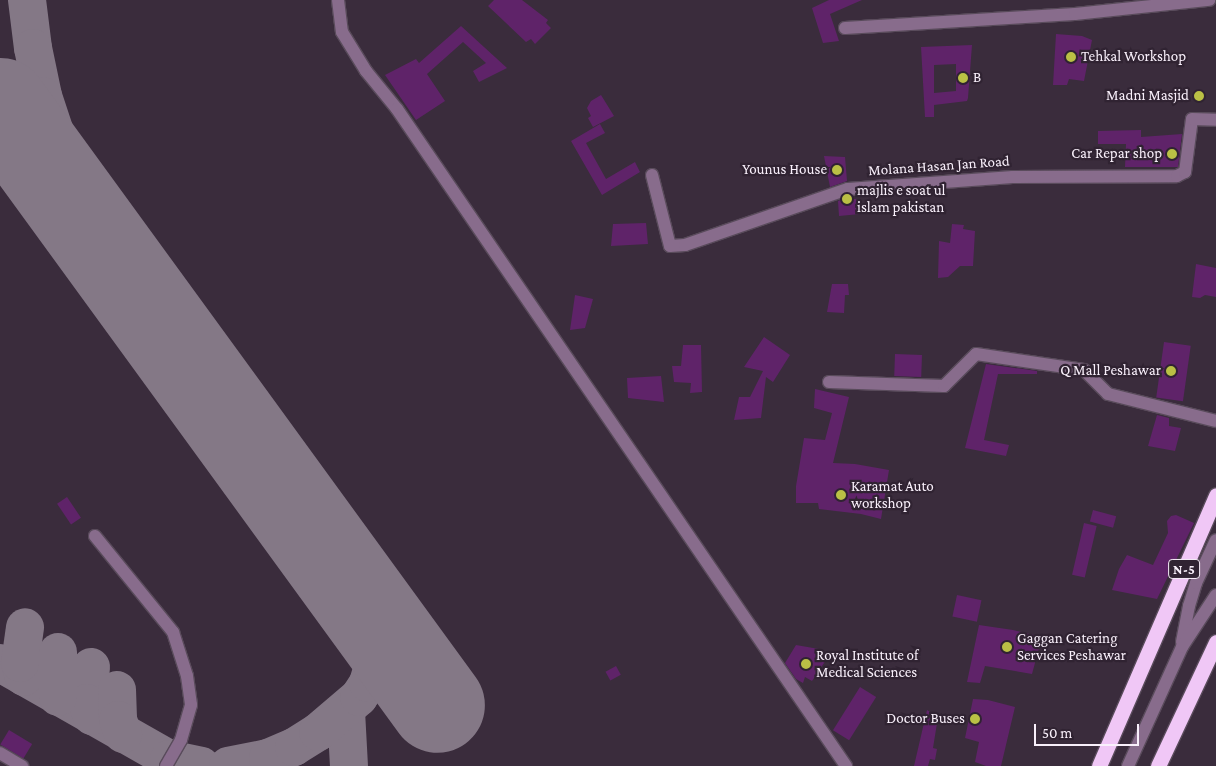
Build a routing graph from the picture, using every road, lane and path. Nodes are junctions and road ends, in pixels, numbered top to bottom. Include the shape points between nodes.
1 (338, 0) edge
2 (1210, 0) edge
3 (844, 28) dead end
4 (1216, 120) edge
5 (652, 175) dead end
6 (830, 382) dead end
7 (1216, 421) edge
8 (1216, 495) edge
9 (95, 536) dead end
10 (1216, 540) edge
11 (1216, 595) edge
12 (1216, 642) edge
13 (1182, 647) junction
14 (0, 753) edge
15 (22, 766) edge
16 (166, 766) edge
17 (846, 766) edge
18 (1099, 766) edge
19 (1128, 766) edge
20 (1158, 766) edge

1 - 17 street via 342,32 366,71 397,109
2 - 3 street via 1075,14
4 - 5 street, Molana Hasan Jan Road via 1192,119 1185,172 1178,176 1014,177 848,189 685,245 670,246
6 - 7 street via 944,386 976,354 1084,370 1108,394
8 - 18 highway, N-5
9 - 16 street via 173,632 188,676 191,705 180,740
10 - 13 street via 1196,583
11 - 13 street
12 - 20 highway
13 - 19 street
14 - 15 street

